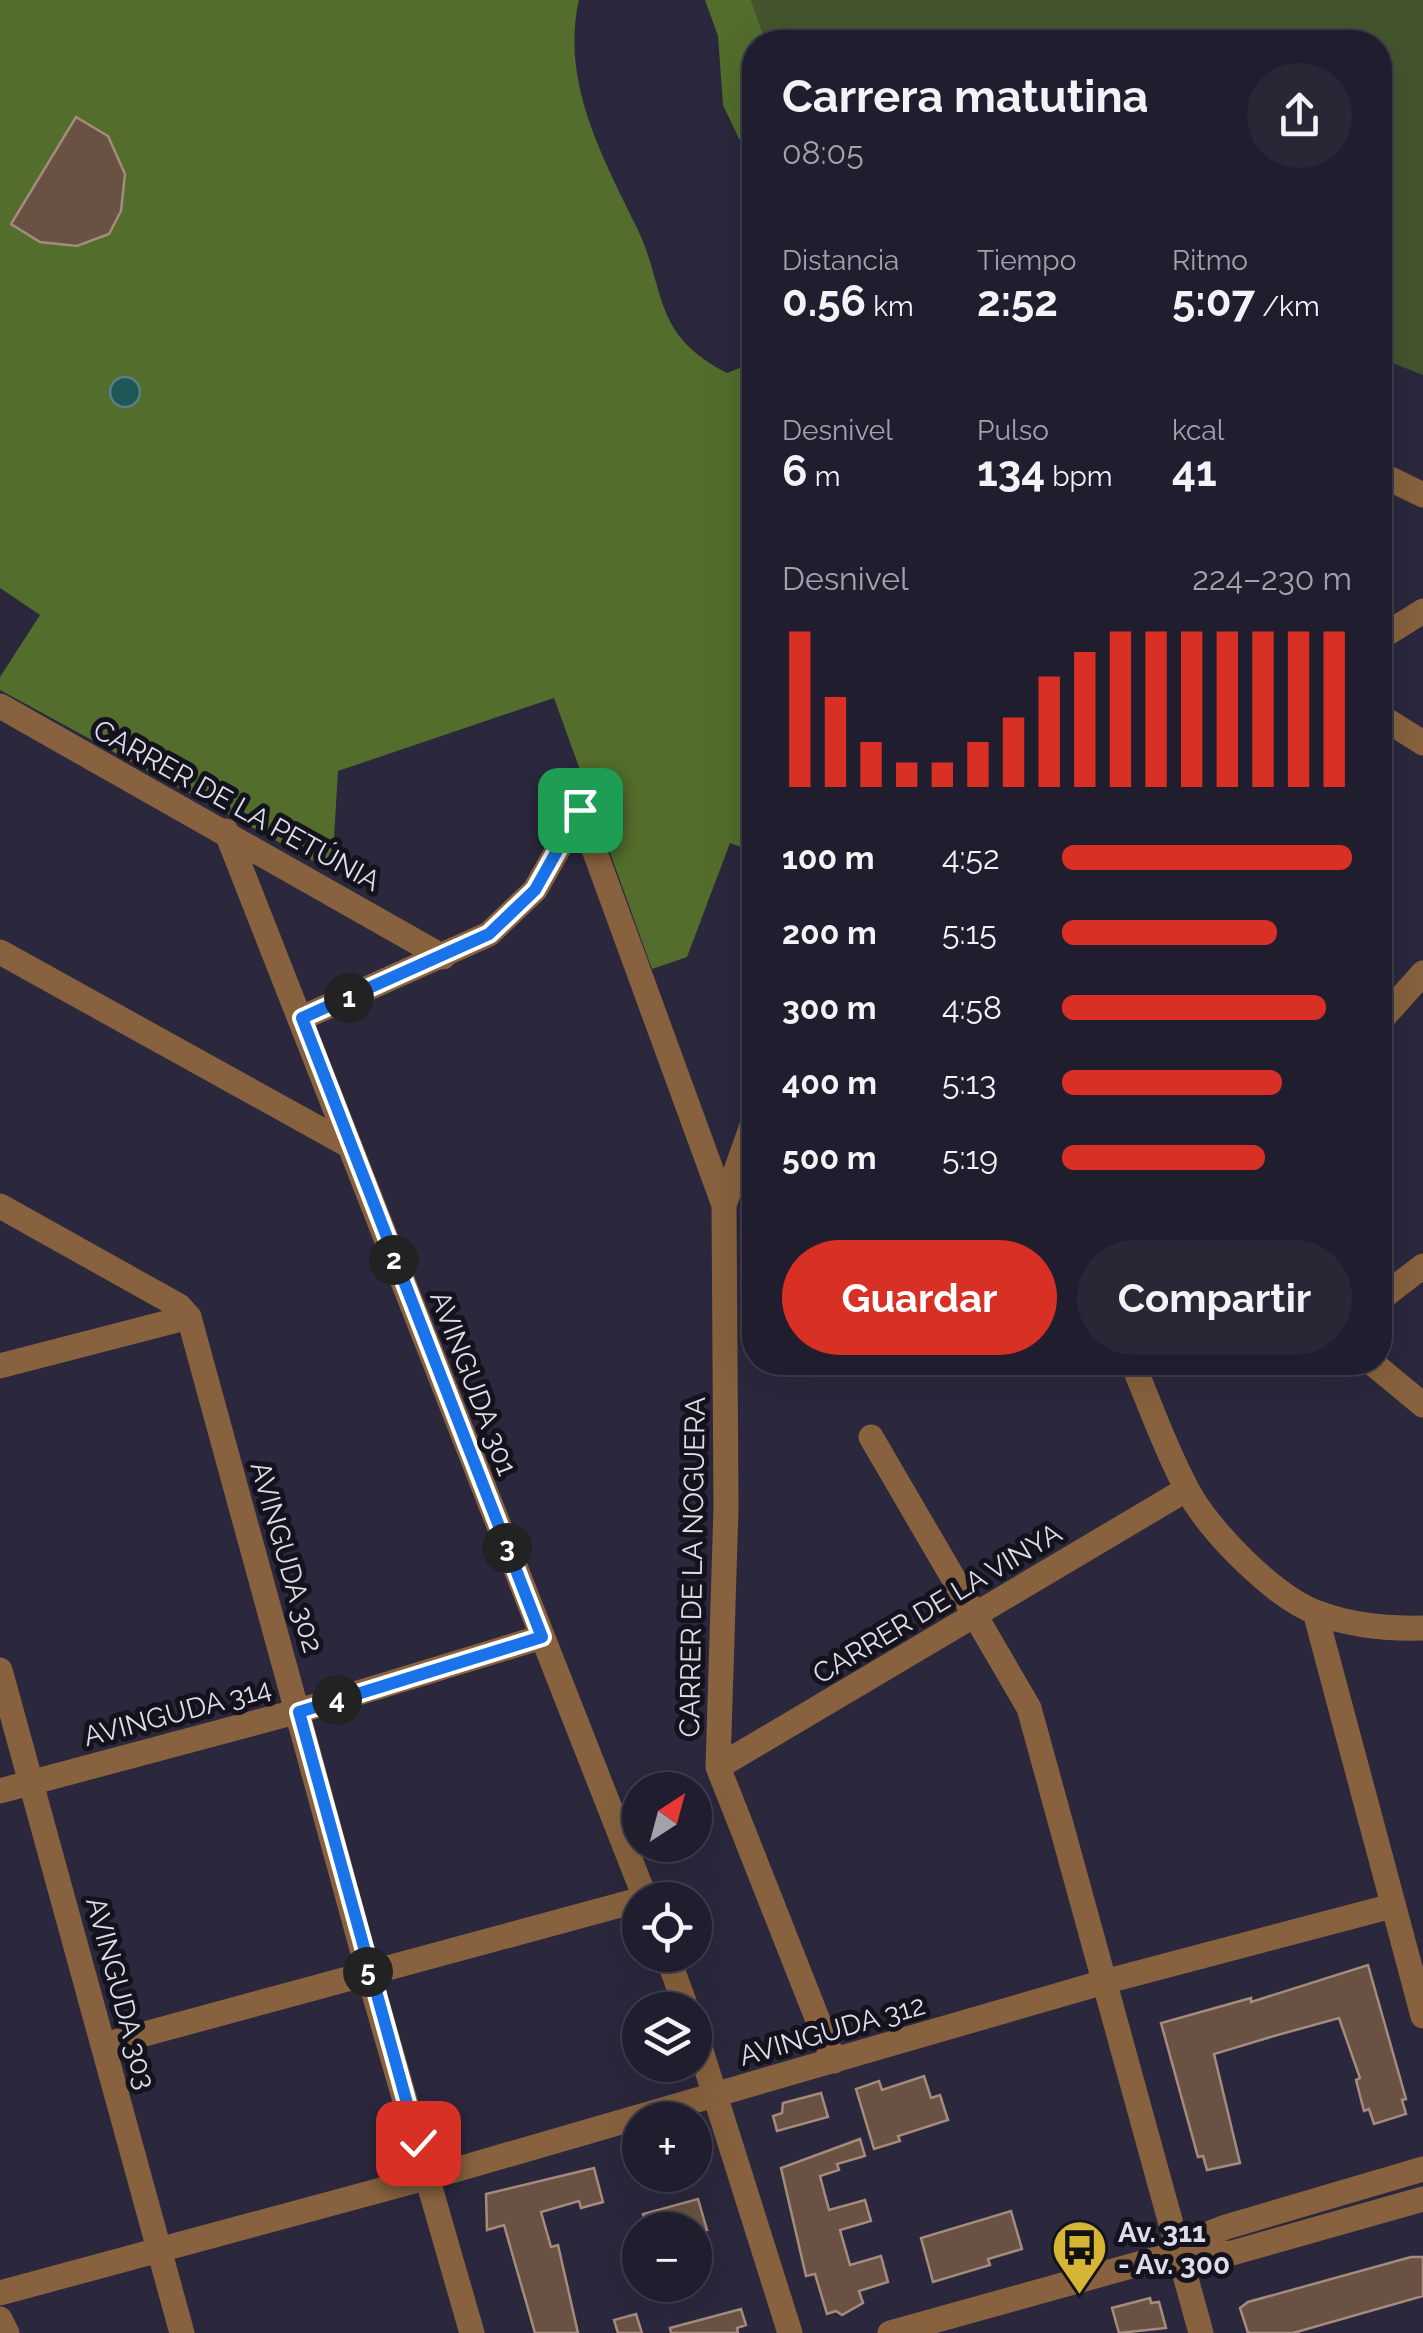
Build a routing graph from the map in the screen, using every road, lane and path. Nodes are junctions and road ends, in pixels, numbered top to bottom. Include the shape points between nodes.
1 (1392, 480) edge
2 (1423, 495) edge
3 (1423, 611) edge
4 (1392, 630) edge
5 (0, 706) edge
6 (1392, 723) edge
7 (1423, 742) edge
8 (226, 831) junction
9 (0, 952) edge
10 (444, 956) junction
11 (1423, 973) edge
12 (1392, 1008) edge
13 (302, 1018) junction
14 (350, 1146) junction
15 (742, 1154) edge
16 (724, 1205) junction
17 (0, 1206) edge
18 (1423, 1266) edge
19 (1392, 1290) edge
20 (189, 1316) junction
21 (0, 1366) edge
22 (1138, 1375) edge
23 (1387, 1375) edge
24 (1423, 1405) edge
25 (871, 1436) dead end
26 (1187, 1490) junction
27 (1314, 1612) junction
28 (975, 1614) junction
29 (1423, 1628) edge
30 (542, 1637) junction
31 (0, 1670) edge
32 (299, 1712) junction
33 (718, 1768) junction
34 (34, 1782) junction
35 (0, 1791) edge
36 (639, 1882) edge
37 (622, 1905) edge
38 (1392, 1906) junction
39 (368, 1972) junction
40 (1104, 1982) junction
41 (1423, 2016) edge
42 (104, 2045) junction
43 (834, 2061) junction
44 (712, 2078) edge
45 (718, 2094) junction
46 (1423, 2168) edge
47 (428, 2178) junction
48 (1423, 2200) edge
49 (158, 2251) junction
50 (1178, 2254) junction
51 (0, 2293) edge
52 (0, 2319) edge
53 (7, 2333) edge
54 (182, 2333) edge
55 (472, 2333) edge
56 (790, 2333) edge
57 (890, 2333) edge
58 (1201, 2333) edge

1 - 2 street
3 - 4 street
5 - 8 street, CARRER DE LA PETÚNIA
6 - 7 street
8 - 10 street, CARRER DE LA PETÚNIA
8 - 13 street, AVINGUDA 301
9 - 14 street
10 - 13 street
10 - 16 street via 489,934 535,890 580,810
11 - 12 street
13 - 14 street, AVINGUDA 301
14 - 30 street, AVINGUDA 301
15 - 16 street, CARRER DE LA NOGUERA
16 - 33 street, CARRER DE LA NOGUERA via 726,1508
17 - 20 street
18 - 19 street
20 - 21 street
20 - 32 street, AVINGUDA 302
22 - 26 street
23 - 24 street
25 - 28 street
26 - 27 street via 1212,1528
26 - 28 street, CARRER DE LA VINYA
27 - 29 street via 1380,1629
27 - 38 street
28 - 33 street, CARRER DE LA VINYA
28 - 40 street via 1028,1708
30 - 32 street, AVINGUDA 314
30 - 36 street, AVINGUDA 301
31 - 34 street, AVINGUDA 303
32 - 34 street, AVINGUDA 314
32 - 39 street, AVINGUDA 302
33 - 43 street, CARRER DE LA NOGUERA
34 - 35 street, AVINGUDA 314
34 - 42 street, AVINGUDA 303
37 - 39 street
38 - 40 street, AVINGUDA 312
38 - 41 street
39 - 42 street
39 - 47 street, AVINGUDA 302
40 - 43 street, AVINGUDA 312
40 - 50 street
42 - 49 street, AVINGUDA 303
43 - 45 street, AVINGUDA 312
44 - 45 street
45 - 47 street, AVINGUDA 312
45 - 56 street
46 - 50 street via 1226,2227 1195,2238
47 - 49 street, AVINGUDA 312
47 - 55 street, AVINGUDA 302
48 - 50 street via 1232,2253
49 - 51 street, AVINGUDA 312
49 - 54 street, AVINGUDA 303
50 - 57 street
50 - 58 street
52 - 53 street

